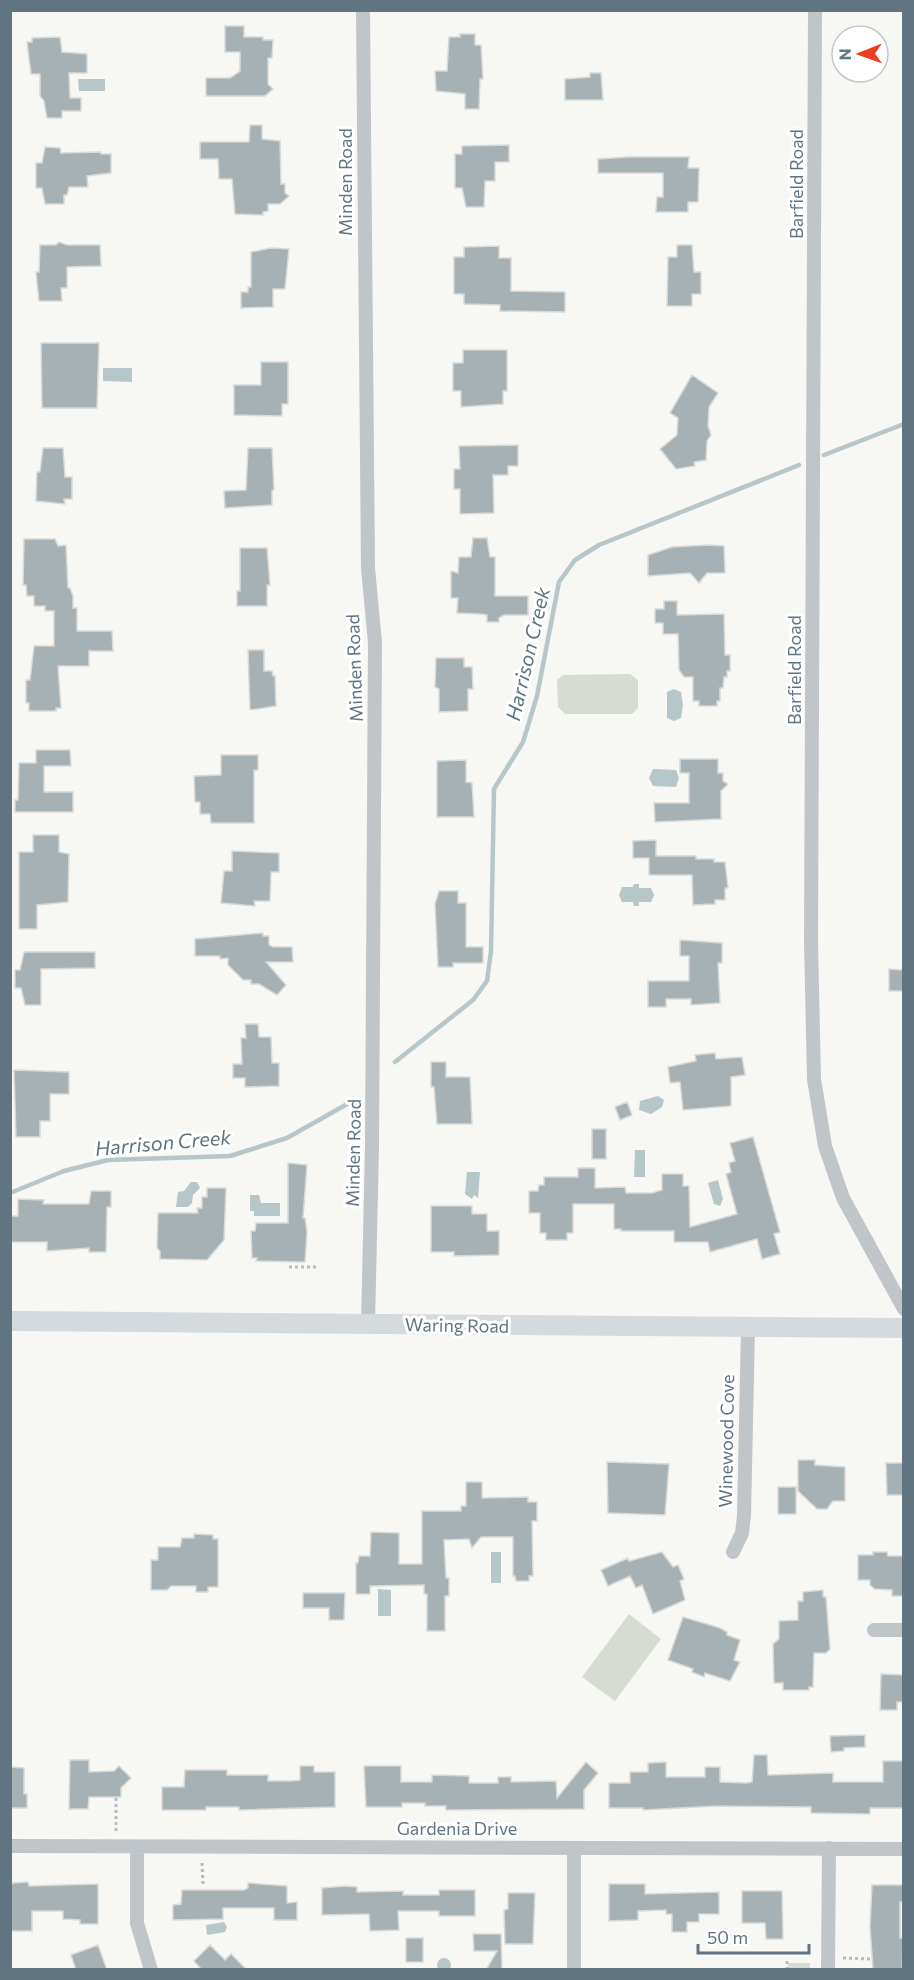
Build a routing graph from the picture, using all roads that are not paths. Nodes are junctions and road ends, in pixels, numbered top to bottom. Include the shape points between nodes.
1 (363, 10) edge
2 (815, 10) edge
3 (903, 1309) edge
4 (10, 1321) edge
5 (368, 1324) junction
6 (748, 1328) junction
7 (903, 1328) edge
8 (733, 1552) dead end
9 (874, 1630) dead end
10 (903, 1630) edge
11 (10, 1846) edge
12 (137, 1847) junction
13 (574, 1848) junction
14 (829, 1848) junction
15 (903, 1849) edge
16 (151, 1970) edge
17 (574, 1970) edge
18 (828, 1970) edge

1 - 5 street, Minden Road via 368,568 375,644
2 - 3 street, Barfield Road via 811,941 814,1079 825,1146 843,1198
4 - 5 main road, Waring Road
5 - 6 main road, Waring Road
6 - 7 main road, Waring Road
6 - 8 street, Winewood Cove via 744,1516 742,1533
9 - 10 street
11 - 12 street, Gardenia Drive
12 - 13 street, Gardenia Drive
12 - 16 street via 137,1923
13 - 14 street, Gardenia Drive
13 - 17 street
14 - 15 street, Gardenia Drive
14 - 18 street

